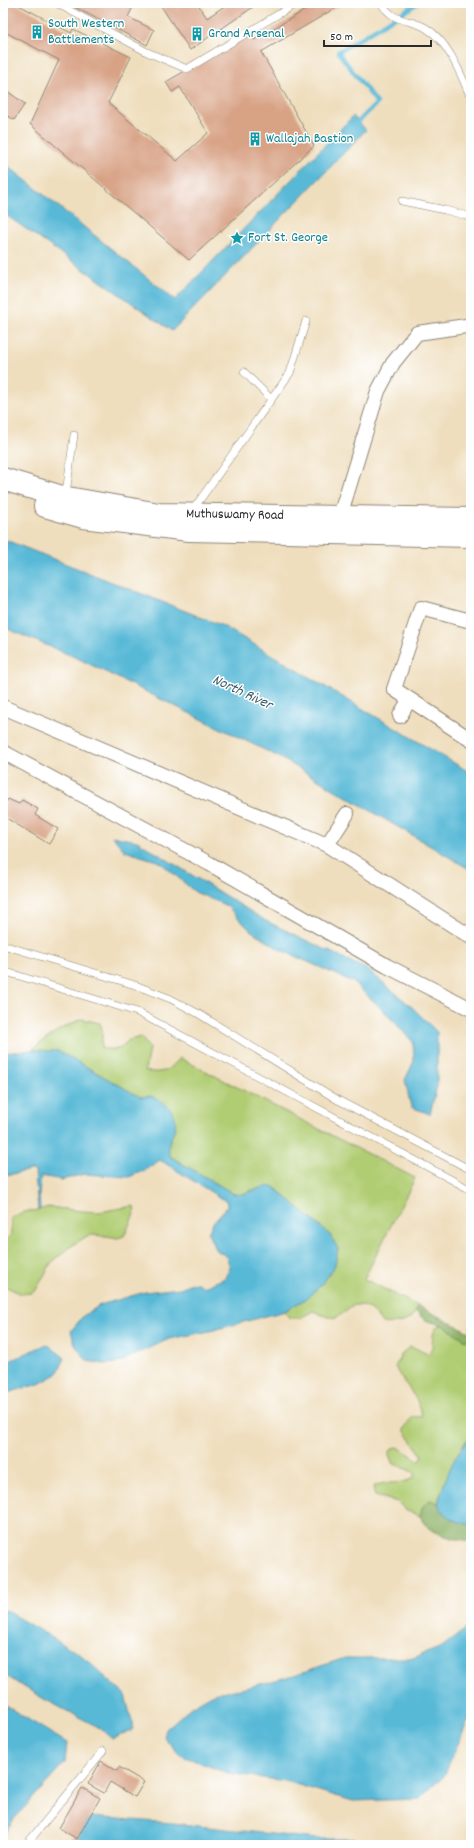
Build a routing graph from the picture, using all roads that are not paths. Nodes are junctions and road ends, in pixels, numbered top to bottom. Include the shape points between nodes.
1 (56, 3) edge
2 (297, 3) edge
3 (381, 3) edge
4 (471, 98) edge
5 (402, 201) dead end
6 (471, 217) edge
7 (306, 321) dead end
8 (466, 326) dead end
9 (244, 372) dead end
10 (271, 399) junction
11 (74, 435) dead end
12 (3, 479) edge
13 (3, 494) edge
14 (60, 503) junction
15 (190, 514) junction
16 (340, 516) junction
17 (471, 518) edge
18 (471, 536) edge
19 (471, 621) edge
20 (409, 700) junction
21 (3, 707) edge
22 (400, 716) dead end
23 (471, 740) edge
24 (3, 752) edge
25 (347, 814) dead end
26 (327, 845) junction
27 (471, 937) edge
28 (3, 946) edge
29 (3, 971) edge
30 (471, 1009) edge
31 (471, 1170) edge
32 (471, 1190) edge
33 (102, 1751) dead end
34 (26, 1845) edge

1 - 2 lane via 147,52 187,68
3 - 4 lane via 399,20 425,28 439,39
5 - 6 lane
7 - 10 lane via 290,373
8 - 16 street via 417,333 394,363 378,391
9 - 10 lane
10 - 15 lane
11 - 14 lane via 67,486
12 - 14 main road, Muthuswamy Road
13 - 14 main road, Muthuswamy Road
14 - 15 main road, Muthuswamy Road via 160,514
14 - 18 main road, Muthuswamy Road via 83,517 189,530
15 - 16 main road, Muthuswamy Road
16 - 17 main road, Muthuswamy Road
19 - 20 street via 421,608 394,688
20 - 22 street
20 - 23 street
21 - 26 street
24 - 30 street via 210,864 387,966
25 - 26 street
26 - 27 street
28 - 31 lane via 171,999 338,1100
29 - 32 lane via 137,1012
33 - 34 lane

